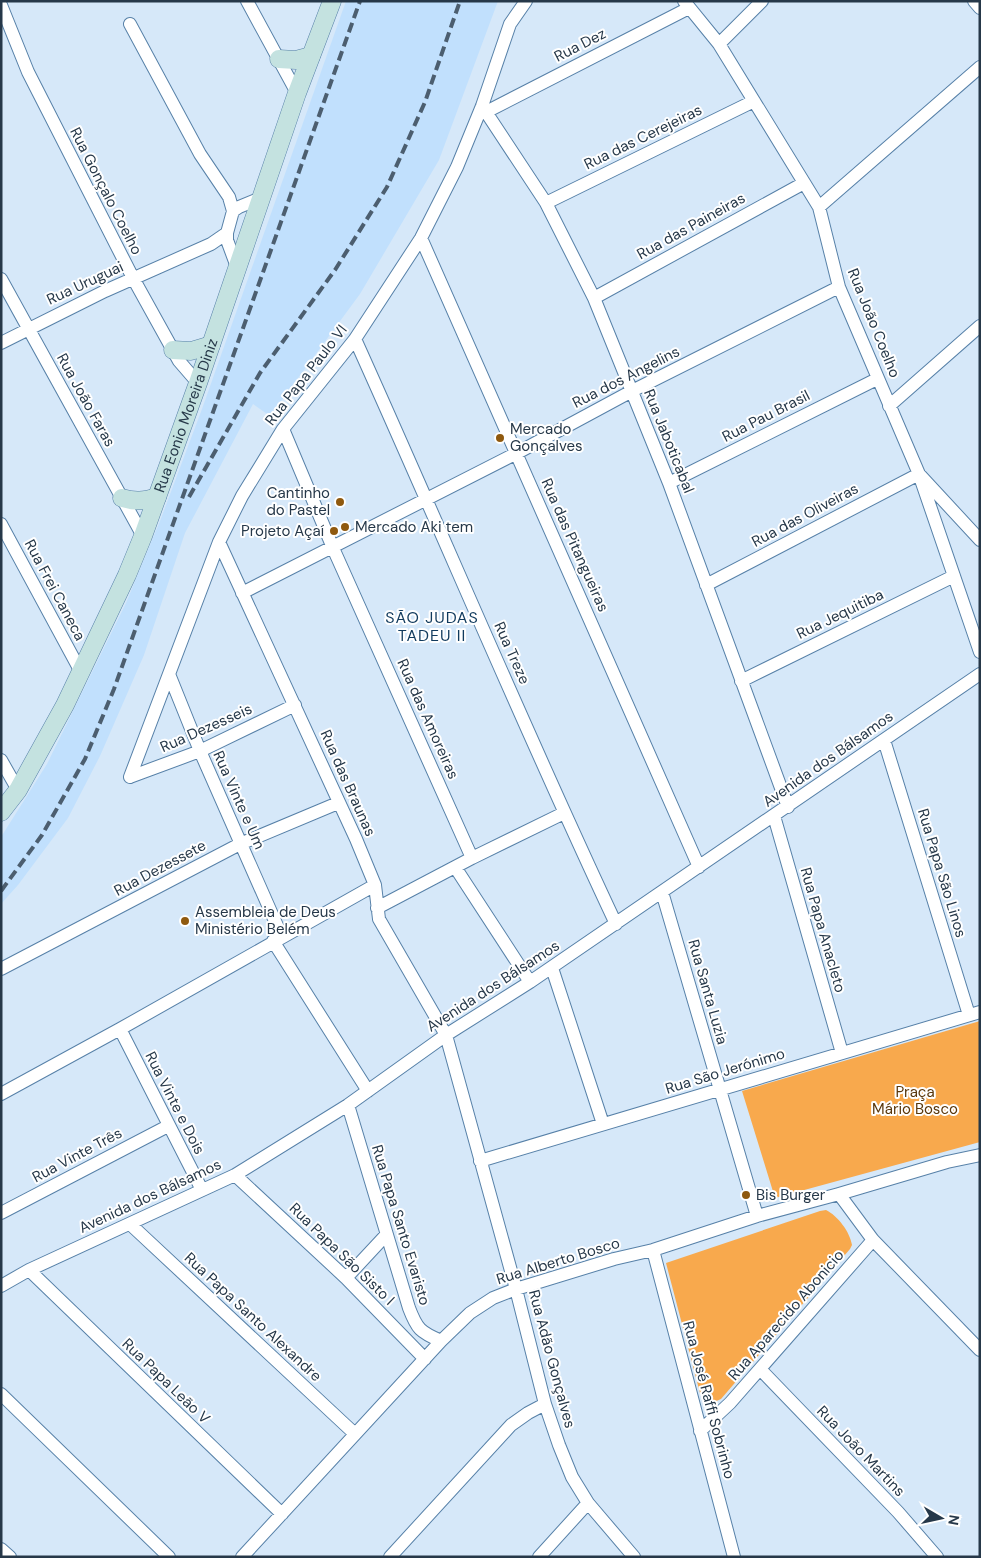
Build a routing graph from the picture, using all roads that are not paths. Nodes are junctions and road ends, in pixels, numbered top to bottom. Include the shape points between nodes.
1 (247, 1) edge
2 (332, 1) edge
3 (526, 1) edge
4 (762, 1) edge
5 (974, 1) edge
6 (687, 4) edge
7 (1, 5) edge
8 (980, 8) edge
9 (130, 24) dead end
10 (719, 44) junction
11 (311, 56) junction
12 (279, 59) junction
13 (980, 67) edge
14 (297, 93) junction
15 (754, 101) junction
16 (484, 109) junction
17 (804, 183) junction
18 (261, 198) junction
19 (546, 203) junction
20 (819, 207) junction
21 (238, 208) junction
22 (227, 238) junction
23 (421, 238) junction
24 (237, 267) junction
25 (133, 278) junction
26 (1, 279) edge
27 (839, 287) junction
28 (594, 298) junction
29 (980, 326) edge
30 (28, 329) junction
31 (355, 339) junction
32 (1, 343) edge
33 (211, 345) junction
34 (173, 350) junction
35 (877, 379) junction
36 (198, 383) junction
37 (632, 391) junction
38 (890, 406) junction
39 (283, 429) junction
40 (517, 453) junction
41 (919, 474) junction
42 (669, 483) junction
43 (157, 497) junction
44 (122, 498) junction
45 (427, 498) junction
46 (1, 524) edge
47 (143, 536) junction
48 (980, 540) edge
49 (219, 542) junction
50 (333, 548) junction
51 (954, 576) junction
52 (706, 585) junction
53 (242, 593) junction
54 (980, 652) edge
55 (81, 672) junction
56 (169, 674) junction
57 (980, 674) edge
58 (741, 681) junction
59 (295, 705) junction
60 (884, 740) junction
61 (200, 751) junction
62 (1, 760) edge
63 (130, 777) joint
64 (18, 790) junction
65 (338, 803) junction
66 (788, 807) junction
67 (1, 812) edge
68 (564, 813) junction
69 (774, 816) junction
70 (240, 844) junction
71 (472, 858) junction
72 (455, 867) junction
73 (699, 867) junction
74 (375, 885) junction
75 (662, 892) junction
76 (377, 908) junction
77 (616, 924) junction
78 (278, 939) junction
79 (552, 968) junction
80 (1, 969) edge
81 (530, 982) junction
82 (974, 1014) edge
83 (120, 1029) junction
84 (446, 1035) junction
85 (842, 1053) junction
86 (720, 1089) junction
87 (368, 1091) junction
88 (1, 1094) edge
89 (348, 1105) junction
90 (603, 1124) junction
91 (168, 1126) junction
92 (980, 1154) edge
93 (480, 1161) junction
94 (235, 1175) junction
95 (202, 1190) junction
96 (839, 1194) junction
97 (1, 1213) edge
98 (757, 1216) junction
99 (130, 1224) junction
100 (386, 1235) junction
101 (873, 1240) junction
102 (653, 1250) junction
103 (29, 1270) junction
104 (346, 1278) junction
105 (1, 1286) edge
106 (516, 1289) junction
107 (409, 1308) junction
108 (390, 1322) junction
109 (441, 1341) junction
110 (980, 1350) edge
111 (425, 1359) junction
112 (760, 1369) junction
113 (1, 1394) edge
114 (545, 1404) junction
115 (700, 1431) junction
116 (355, 1434) junction
117 (588, 1503) junction
118 (282, 1514) junction
119 (1, 1549) edge
120 (933, 1555) edge
121 (10, 1557) edge
122 (169, 1557) edge
123 (242, 1557) edge
124 (390, 1557) edge
125 (539, 1557) edge
126 (634, 1557) edge
127 (734, 1557) edge

1 - 12 street
2 - 11 main road, Rua Eonio Moreira Diniz
3 - 16 street, Rua Papa Paulo VI via 510,24
4 - 10 street
5 - 8 street
6 - 10 street, Rua João Coelho
6 - 16 street, Rua Dez
7 - 25 street, Rua Gonçalo Coelho via 31,79
9 - 21 street via 200,154
10 - 15 street, Rua João Coelho
11 - 12 main road via 296,60
11 - 14 main road, Rua Eonio Moreira Diniz
12 - 14 street
13 - 20 street
14 - 18 main road, Rua Eonio Moreira Diniz
15 - 17 street, Rua João Coelho
15 - 19 street, Rua das Cerejeiras
16 - 19 street, Rua Jaboticabal
16 - 23 street, Rua Papa Paulo VI
17 - 20 street, Rua João Coelho
17 - 28 street, Rua das Paineiras
18 - 21 street
18 - 24 main road, Rua Eonio Moreira Diniz
19 - 28 street, Rua Jaboticabal
20 - 27 street, Rua João Coelho
21 - 22 street
22 - 24 street
22 - 25 street, Rua Uruguai
23 - 31 street, Rua Papa Paulo VI
23 - 40 street, Rua das Pitangueiras
24 - 33 main road, Rua Eonio Moreira Diniz
25 - 30 street, Rua Uruguai
25 - 34 street, Rua Gonçalo Coelho
26 - 30 street, Rua João Faras
27 - 35 street, Rua João Coelho
27 - 37 street, Rua dos Angelins
28 - 37 street, Rua Jaboticabal
29 - 38 street
30 - 32 street, Rua Uruguai
30 - 44 street, Rua João Faras
31 - 39 street, Rua Papa Paulo VI
31 - 45 street, Rua Treze
33 - 34 main road via 191,351
33 - 36 main road, Rua Eonio Moreira Diniz
34 - 36 street, Rua Gonçalo Coelho
35 - 38 street, Rua João Coelho
35 - 42 street, Rua Pau Brasil
36 - 43 main road, Rua Eonio Moreira Diniz
37 - 40 street, Rua dos Angelins
37 - 42 street, Rua Jaboticabal
38 - 41 street, Rua João Coelho
39 - 49 street, Rua Papa Paulo VI via 242,496
39 - 50 street, Rua das Amoreiras
40 - 45 street, Rua dos Angelins
40 - 73 street, Rua das Pitangueiras
41 - 48 street
41 - 51 street, Rua João Coelho
41 - 52 street, Rua das Oliveiras
42 - 52 street, Rua Jaboticabal
43 - 44 main road via 138,501
43 - 47 main road, Rua Eonio Moreira Diniz
44 - 47 street, Rua João Faras
45 - 50 street, Rua dos Angelins
45 - 68 street, Rua Treze
46 - 55 street, Rua Frei Caneca
47 - 55 main road, Rua Eonio Moreira Diniz via 128,575
49 - 53 street, Rua das Braunas
49 - 56 street, Rua Papa Paulo VI
50 - 53 street, Rua dos Angelins
50 - 71 street, Rua das Amoreiras
51 - 54 street, Rua João Coelho
51 - 58 street, Rua Jequitiba
52 - 58 street, Rua Jaboticabal
53 - 59 street, Rua das Braunas
55 - 64 main road, Rua Eonio Moreira Diniz
56 - 61 street, Rua Vinte e Um
56 - 63 street, Rua Papa Paulo VI
57 - 60 street, Avenida dos Bálsamos
58 - 66 street, Rua Jaboticabal
59 - 61 street, Rua Dezesseis
59 - 65 street, Rua das Braunas
60 - 66 street, Avenida dos Bálsamos
60 - 82 street, Rua Papa São Linos
61 - 63 street, Rua Dezesseis
61 - 70 street, Rua Vinte e Um
62 - 64 street
64 - 67 main road, Rua Eonio Moreira Diniz
65 - 70 street, Rua Dezessete
65 - 74 street, Rua das Braunas
66 - 69 street, Avenida dos Bálsamos
68 - 71 street
68 - 77 street, Rua Treze
69 - 73 street, Avenida dos Bálsamos
69 - 85 street, Rua Papa Anacleto
70 - 78 street, Rua Vinte e Um
70 - 80 street, Rua Dezessete
71 - 72 street
72 - 76 street
72 - 81 street
73 - 75 street, Avenida dos Bálsamos
74 - 76 street, Rua das Braunas
74 - 78 street
75 - 77 street, Avenida dos Bálsamos
75 - 86 street, Rua Santa Luzia
76 - 84 street, Rua das Braunas via 379,919
77 - 79 street, Avenida dos Bálsamos
78 - 83 street
78 - 87 street, Rua Vinte e Um
79 - 81 street, Avenida dos Bálsamos
79 - 90 street
81 - 84 street, Avenida dos Bálsamos
82 - 85 street, Rua São Jerónimo
83 - 88 street
83 - 91 street, Rua Vinte e Dois
84 - 87 street, Avenida dos Bálsamos
84 - 93 street, Rua Adão Gonçalves
85 - 86 street, Rua São Jerónimo
86 - 90 street, Rua São Jerónimo
86 - 98 street, Rua Santa Luzia
87 - 89 street, Avenida dos Bálsamos
89 - 94 street, Avenida dos Bálsamos
89 - 100 street, Rua Papa Santo Evaristo
90 - 93 street, Rua São Jerónimo
91 - 95 street, Rua Vinte e Dois
91 - 97 street, Rua Vinte Três
92 - 96 street, Rua Alberto Bosco
93 - 106 street, Rua Adão Gonçalves
94 - 95 street, Avenida dos Bálsamos
94 - 104 street, Rua Papa São Sisto I
95 - 99 street, Avenida dos Bálsamos
96 - 98 street, Rua Alberto Bosco
96 - 101 street
98 - 102 street, Rua Alberto Bosco
99 - 103 street, Avenida dos Bálsamos
99 - 116 street, Rua Papa Santo Alexandre
100 - 104 street
100 - 107 street, Rua Papa Santo Evaristo
101 - 110 street
101 - 112 street, Rua Aparecido Abonicio
102 - 106 street, Rua Alberto Bosco
102 - 115 street, Rua José Raffi Sobrinho
103 - 105 street, Avenida dos Bálsamos
103 - 118 street, Rua Papa Leão V
104 - 108 street, Rua Papa São Sisto I
106 - 109 street, Rua Alberto Bosco via 493,1298 470,1313
106 - 114 street, Rua Adão Gonçalves
107 - 108 street via 405,1316
107 - 109 street, Rua Papa Santo Evaristo via 421,1332
108 - 111 street, Rua Papa São Sisto I
109 - 111 street, Rua Alberto Bosco
111 - 116 street, Rua Alberto Bosco
112 - 115 street, Rua Aparecido Abonicio
112 - 120 street, Rua João Martins via 898,1512
113 - 122 street
114 - 117 street, Rua Adão Gonçalves via 572,1477
114 - 124 street via 511,1424
115 - 127 street, Rua José Raffi Sobrinho
116 - 118 street, Rua Alberto Bosco
117 - 125 street
117 - 126 street, Rua Adão Gonçalves
118 - 123 street, Rua Alberto Bosco
119 - 121 street

